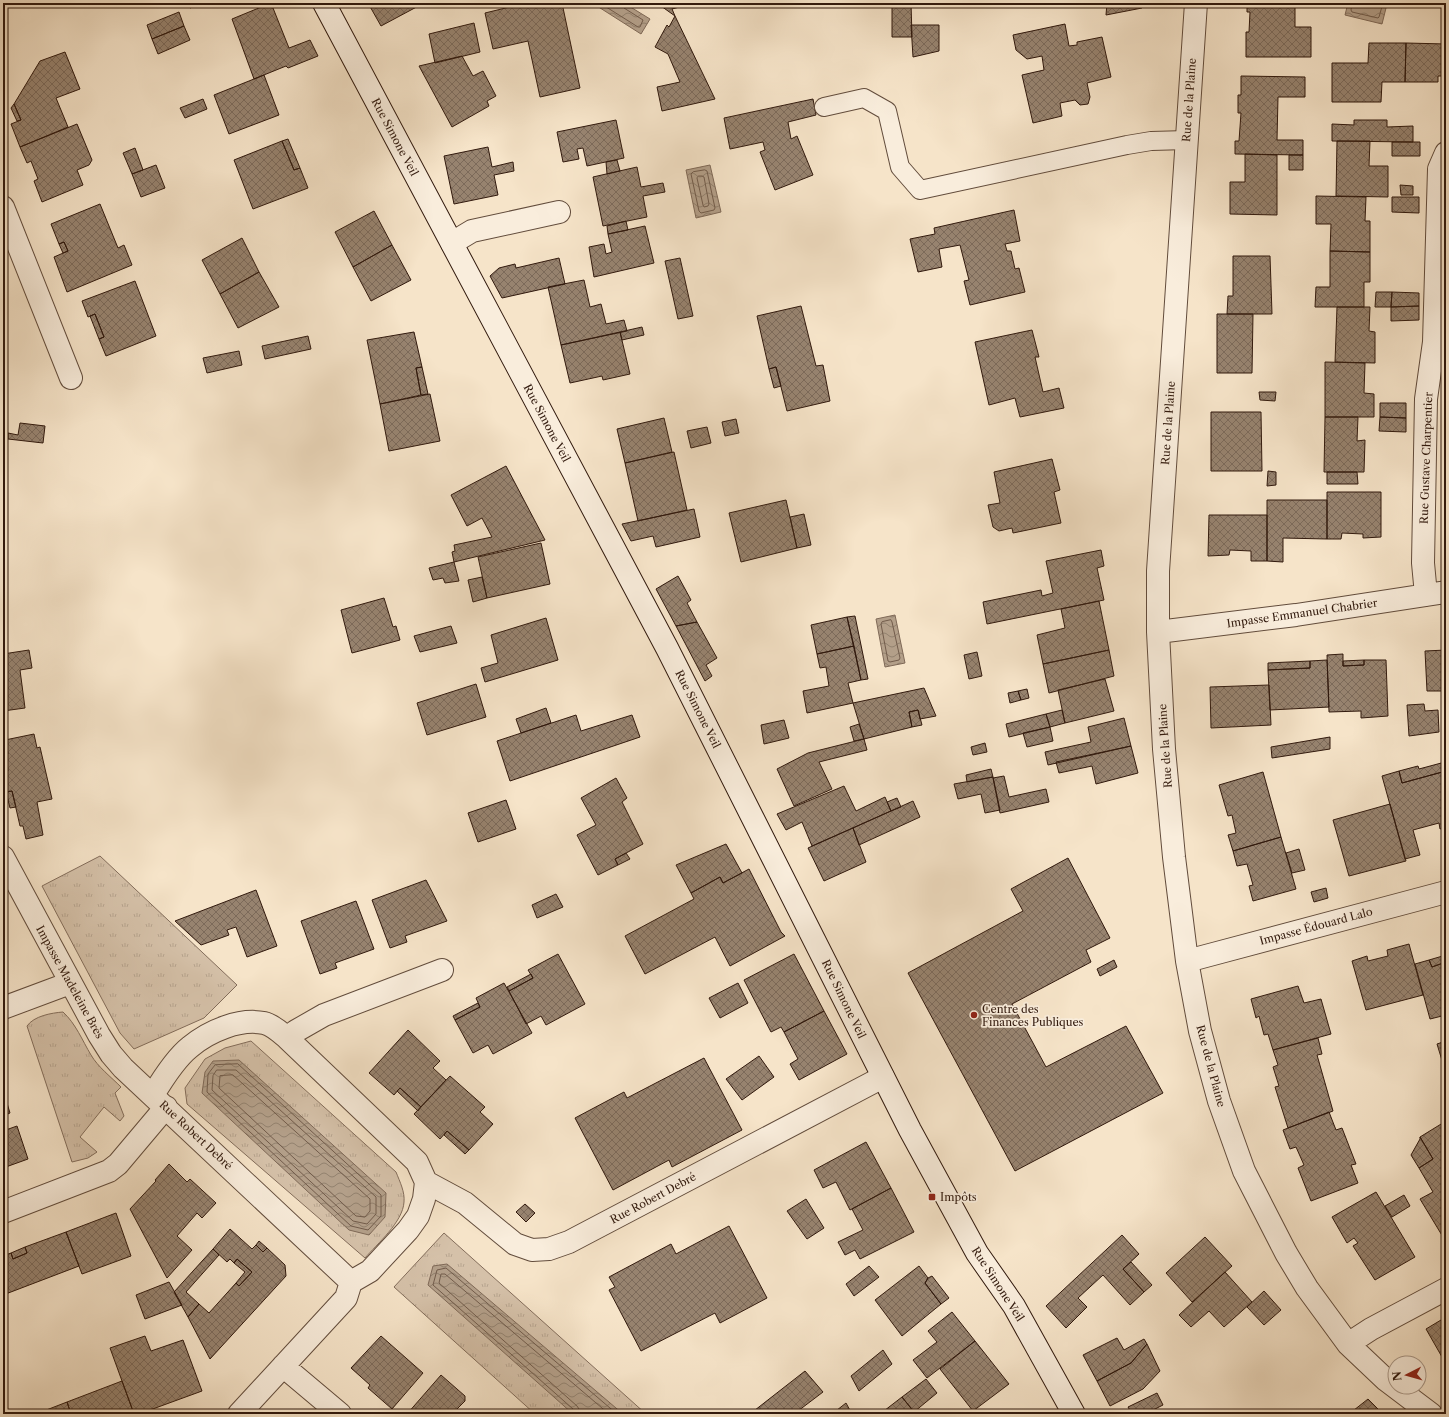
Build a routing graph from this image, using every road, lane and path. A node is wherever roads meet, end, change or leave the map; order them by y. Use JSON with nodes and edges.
{"nodes":[{"id":1,"x":324,"y":3,"type":"edge"},
{"id":2,"x":1196,"y":3,"type":"edge"},
{"id":3,"x":824,"y":107,"type":"dead end"},
{"id":4,"x":1186,"y":140,"type":"junction"},
{"id":5,"x":1446,"y":153,"type":"edge"},
{"id":6,"x":3,"y":208,"type":"edge"},
{"id":7,"x":559,"y":212,"type":"dead end"},
{"id":8,"x":1441,"y":225,"type":"edge"},
{"id":9,"x":452,"y":243,"type":"junction"},
{"id":10,"x":71,"y":378,"type":"dead end"},
{"id":11,"x":1436,"y":594,"type":"edge"},
{"id":12,"x":1158,"y":632,"type":"junction"},
{"id":13,"x":3,"y":857,"type":"edge"},
{"id":14,"x":1446,"y":892,"type":"edge"},
{"id":15,"x":1187,"y":961,"type":"junction"},
{"id":16,"x":442,"y":970,"type":"dead end"},
{"id":17,"x":70,"y":983,"type":"junction"},
{"id":18,"x":3,"y":1008,"type":"edge"},
{"id":19,"x":288,"y":1038,"type":"junction"},
{"id":20,"x":882,"y":1077,"type":"junction"},
{"id":21,"x":159,"y":1101,"type":"junction"},
{"id":22,"x":426,"y":1182,"type":"junction"},
{"id":23,"x":3,"y":1212,"type":"edge"},
{"id":24,"x":351,"y":1282,"type":"junction"},
{"id":25,"x":1446,"y":1289,"type":"edge"},
{"id":26,"x":1348,"y":1344,"type":"junction"},
{"id":27,"x":283,"y":1366,"type":"junction"},
{"id":28,"x":239,"y":1414,"type":"edge"},
{"id":29,"x":340,"y":1414,"type":"edge"},
{"id":30,"x":1074,"y":1414,"type":"edge"},
{"id":31,"x":1431,"y":1414,"type":"edge"}],
"edges":[{"from":1,"to":9,"type":"street","name":"Rue Simone Veil"},
{"from":2,"to":4,"type":"street","name":"Rue de la Plaine"},
{"from":3,"to":4,"type":"lane"},
{"from":4,"to":12,"type":"street","name":"Rue de la Plaine"},
{"from":5,"to":8,"type":"street","name":"Rue Gustave Charpentier"},
{"from":6,"to":10,"type":"street"},
{"from":7,"to":9,"type":"street"},
{"from":8,"to":11,"type":"street","name":"Rue Gustave Charpentier"},
{"from":9,"to":20,"type":"street","name":"Rue Simone Veil"},
{"from":11,"to":12,"type":"street","name":"Impasse Emmanuel Chabrier"},
{"from":12,"to":15,"type":"street","name":"Rue de la Plaine"},
{"from":13,"to":17,"type":"street","name":"Impasse Madeleine Brès"},
{"from":14,"to":15,"type":"street","name":"Impasse Édouard Lalo"},
{"from":15,"to":26,"type":"street","name":"Rue de la Plaine"},
{"from":16,"to":19,"type":"street"},
{"from":17,"to":18,"type":"street"},
{"from":17,"to":21,"type":"street","name":"Impasse Madeleine Brès"},
{"from":19,"to":21,"type":"street","name":"Rue Robert Debré"},
{"from":19,"to":22,"type":"street","name":"Rue Robert Debré"},
{"from":20,"to":22,"type":"street","name":"Rue Robert Debré"},
{"from":20,"to":30,"type":"street","name":"Rue Simone Veil"},
{"from":21,"to":23,"type":"street"},
{"from":21,"to":24,"type":"street","name":"Rue Robert Debré"},
{"from":22,"to":24,"type":"street"},
{"from":24,"to":27,"type":"street"},
{"from":25,"to":26,"type":"street"},
{"from":26,"to":31,"type":"street","name":"Rue de la Plaine"},
{"from":27,"to":28,"type":"street"},
{"from":27,"to":29,"type":"street"}]}
